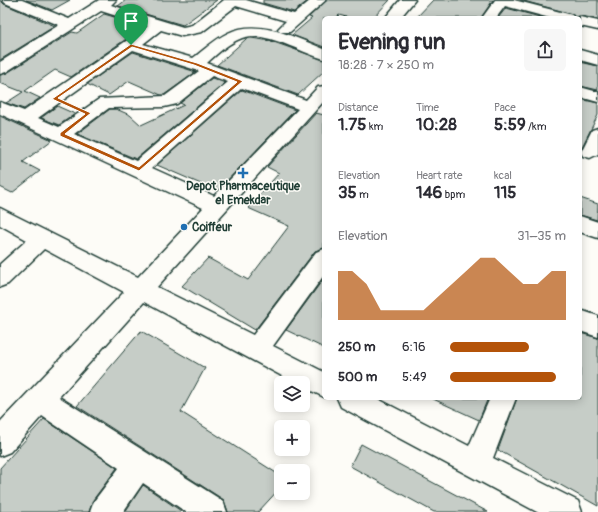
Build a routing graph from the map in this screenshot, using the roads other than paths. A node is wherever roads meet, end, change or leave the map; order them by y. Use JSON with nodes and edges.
{"nodes":[{"id":1,"x":232,"y":0,"type":"edge"},
{"id":2,"x":319,"y":0,"type":"edge"},
{"id":3,"x":408,"y":0,"type":"edge"},
{"id":4,"x":502,"y":1,"type":"edge"},
{"id":5,"x":104,"y":3,"type":"edge"},
{"id":6,"x":12,"y":5,"type":"edge"},
{"id":7,"x":394,"y":16,"type":"edge"},
{"id":8,"x":491,"y":16,"type":"edge"},
{"id":9,"x":560,"y":16,"type":"edge"},
{"id":10,"x":296,"y":19,"type":"junction"},
{"id":11,"x":582,"y":22,"type":"edge"},
{"id":12,"x":70,"y":25,"type":"junction"},
{"id":13,"x":159,"y":25,"type":"junction"},
{"id":14,"x":598,"y":26,"type":"edge"},
{"id":15,"x":275,"y":37,"type":"junction"},
{"id":16,"x":131,"y":45,"type":"junction"},
{"id":17,"x":322,"y":53,"type":"edge"},
{"id":18,"x":582,"y":55,"type":"edge"},
{"id":19,"x":598,"y":60,"type":"edge"},
{"id":20,"x":203,"y":67,"type":"junction"},
{"id":21,"x":0,"y":69,"type":"edge"},
{"id":22,"x":240,"y":81,"type":"junction"},
{"id":23,"x":322,"y":93,"type":"edge"},
{"id":24,"x":582,"y":93,"type":"edge"},
{"id":25,"x":598,"y":97,"type":"edge"},
{"id":26,"x":72,"y":106,"type":"junction"},
{"id":27,"x":0,"y":107,"type":"edge"},
{"id":28,"x":309,"y":107,"type":"junction"},
{"id":29,"x":26,"y":118,"type":"junction"},
{"id":30,"x":61,"y":134,"type":"junction"},
{"id":31,"x":598,"y":134,"type":"edge"},
{"id":32,"x":589,"y":152,"type":"edge"},
{"id":33,"x":139,"y":169,"type":"junction"},
{"id":34,"x":217,"y":206,"type":"junction"},
{"id":35,"x":0,"y":216,"type":"edge"},
{"id":36,"x":582,"y":225,"type":"edge"},
{"id":37,"x":598,"y":230,"type":"edge"},
{"id":38,"x":42,"y":238,"type":"junction"},
{"id":39,"x":322,"y":261,"type":"edge"},
{"id":40,"x":0,"y":278,"type":"edge"},
{"id":41,"x":140,"y":289,"type":"junction"},
{"id":42,"x":582,"y":321,"type":"edge"},
{"id":43,"x":598,"y":327,"type":"edge"},
{"id":44,"x":257,"y":350,"type":"junction"},
{"id":45,"x":322,"y":384,"type":"edge"},
{"id":46,"x":39,"y":399,"type":"junction"},
{"id":47,"x":354,"y":400,"type":"edge"},
{"id":48,"x":502,"y":400,"type":"edge"},
{"id":49,"x":0,"y":442,"type":"edge"},
{"id":50,"x":139,"y":464,"type":"junction"},
{"id":51,"x":476,"y":464,"type":"junction"},
{"id":52,"x":105,"y":512,"type":"edge"},
{"id":53,"x":212,"y":512,"type":"edge"},
{"id":54,"x":567,"y":512,"type":"edge"}],
"edges":[{"from":1,"to":10,"type":"street"},
{"from":1,"to":13,"type":"street"},
{"from":2,"to":10,"type":"street"},
{"from":3,"to":7,"type":"street"},
{"from":4,"to":8,"type":"street"},
{"from":4,"to":9,"type":"street"},
{"from":5,"to":12,"type":"street"},
{"from":5,"to":13,"type":"street"},
{"from":6,"to":12,"type":"street"},
{"from":10,"to":15,"type":"street"},
{"from":11,"to":14,"type":"street"},
{"from":12,"to":21,"type":"street"},
{"from":13,"to":16,"type":"street"},
{"from":15,"to":17,"type":"street"},
{"from":15,"to":20,"type":"street"},
{"from":16,"to":20,"type":"street"},
{"from":16,"to":26,"type":"street"},
{"from":18,"to":19,"type":"street"},
{"from":20,"to":22,"type":"street"},
{"from":20,"to":26,"type":"street"},
{"from":22,"to":28,"type":"street"},
{"from":22,"to":33,"type":"street"},
{"from":23,"to":28,"type":"street"},
{"from":24,"to":25,"type":"street"},
{"from":26,"to":29,"type":"street"},
{"from":26,"to":30,"type":"street"},
{"from":27,"to":29,"type":"street"},
{"from":28,"to":34,"type":"street"},
{"from":29,"to":30,"type":"street"},
{"from":30,"to":33,"type":"street"},
{"from":31,"to":32,"type":"street"},
{"from":33,"to":34,"type":"street"},
{"from":34,"to":41,"type":"street"},
{"from":35,"to":38,"type":"street"},
{"from":36,"to":37,"type":"street"},
{"from":38,"to":40,"type":"street"},
{"from":38,"to":41,"type":"street"},
{"from":39,"to":44,"type":"street"},
{"from":41,"to":44,"type":"street"},
{"from":41,"to":46,"type":"street"},
{"from":42,"to":43,"type":"street"},
{"from":44,"to":45,"type":"street"},
{"from":46,"to":49,"type":"street"},
{"from":46,"to":50,"type":"street"},
{"from":47,"to":51,"type":"street"},
{"from":48,"to":51,"type":"street"},
{"from":50,"to":52,"type":"street"},
{"from":50,"to":53,"type":"street"},
{"from":51,"to":54,"type":"street"}]}
